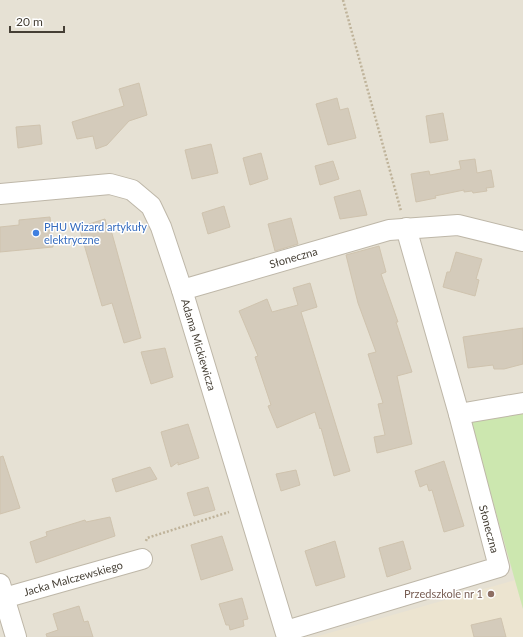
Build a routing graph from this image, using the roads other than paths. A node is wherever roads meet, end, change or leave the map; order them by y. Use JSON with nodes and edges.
{"nodes":[{"id":1,"x":0,"y":194,"type":"edge"},
{"id":2,"x":406,"y":228,"type":"junction"},
{"id":3,"x":523,"y":241,"type":"edge"},
{"id":4,"x":182,"y":290,"type":"junction"},
{"id":5,"x":523,"y":403,"type":"edge"},
{"id":6,"x":459,"y":414,"type":"junction"},
{"id":7,"x":142,"y":560,"type":"road end"},
{"id":8,"x":2,"y":591,"type":"edge"},
{"id":9,"x":287,"y":634,"type":"edge"},
{"id":10,"x":16,"y":637,"type":"edge"}],
"edges":[{"from":1,"to":4,"type":"street","name":"Adama Mickiewicza"},
{"from":2,"to":3,"type":"street","name":"Słoneczna"},
{"from":2,"to":4,"type":"street","name":"Słoneczna"},
{"from":2,"to":6,"type":"street","name":"Słoneczna"},
{"from":4,"to":9,"type":"street","name":"Adama Mickiewicza"},
{"from":5,"to":6,"type":"street"},
{"from":6,"to":9,"type":"street","name":"Słoneczna"},
{"from":7,"to":8,"type":"street","name":"Jacka Malczewskiego"},
{"from":8,"to":10,"type":"street","name":"Jacka Malczewskiego"}]}
